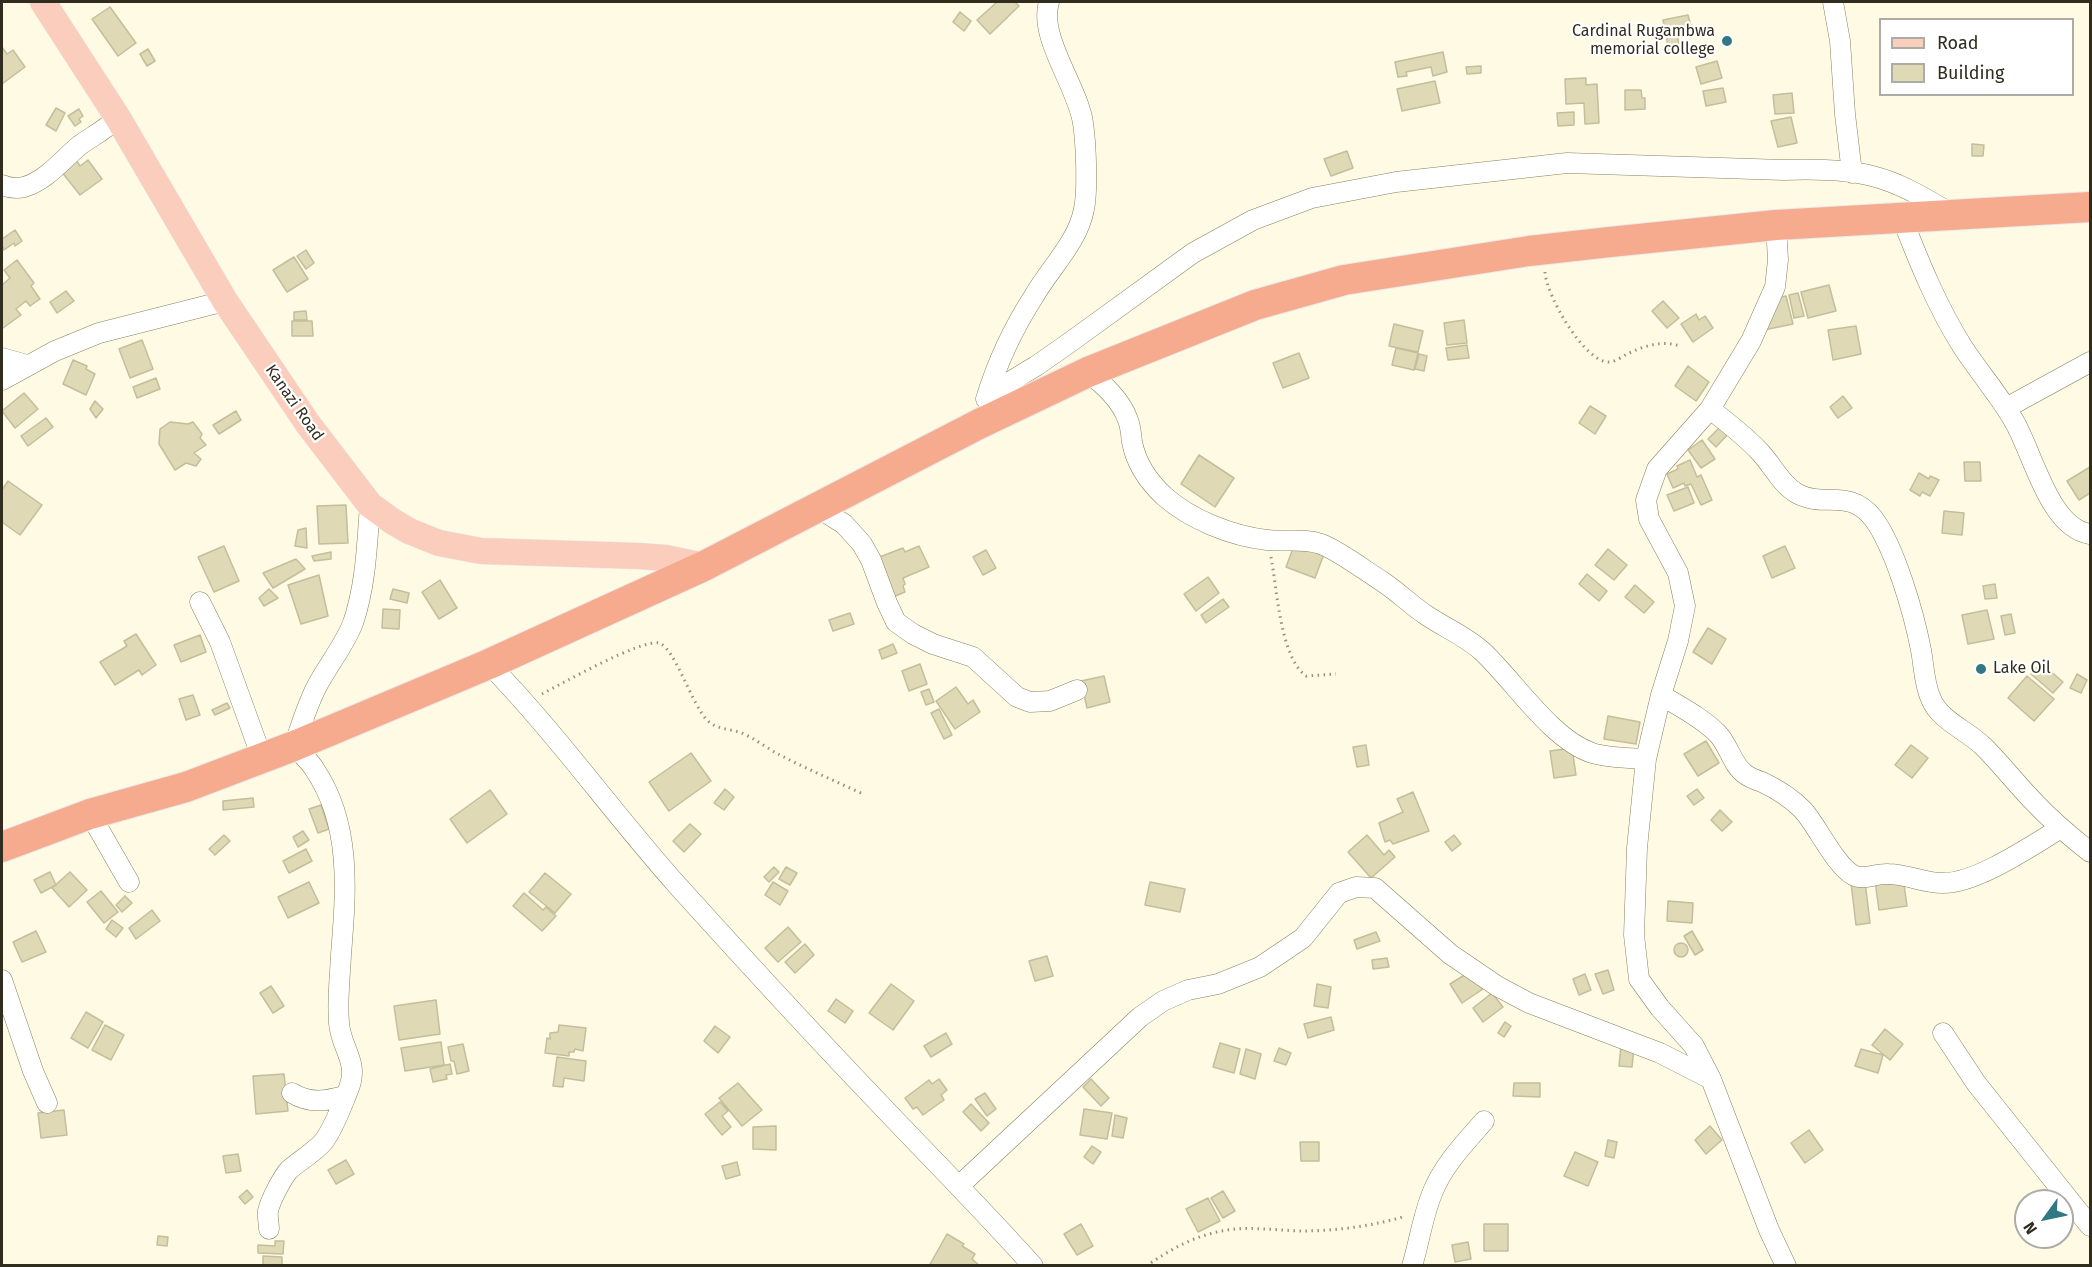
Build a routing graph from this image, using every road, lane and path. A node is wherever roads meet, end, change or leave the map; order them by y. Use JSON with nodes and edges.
{"nodes":[{"id":1,"x":43,"y":2,"type":"edge"},
{"id":2,"x":1049,"y":2,"type":"edge"},
{"id":3,"x":1833,"y":2,"type":"edge"},
{"id":4,"x":118,"y":118,"type":"junction"},
{"id":5,"x":1852,"y":173,"type":"junction"},
{"id":6,"x":2,"y":186,"type":"edge"},
{"id":7,"x":2091,"y":207,"type":"edge"},
{"id":8,"x":1954,"y":215,"type":"junction"},
{"id":9,"x":1902,"y":218,"type":"junction"},
{"id":10,"x":1776,"y":225,"type":"junction"},
{"id":11,"x":1544,"y":250,"type":"junction"},
{"id":12,"x":225,"y":302,"type":"junction"},
{"id":13,"x":1680,"y":346,"type":"dead end"},
{"id":14,"x":2,"y":358,"type":"edge"},
{"id":15,"x":2091,"y":362,"type":"edge"},
{"id":16,"x":27,"y":365,"type":"junction"},
{"id":17,"x":1088,"y":372,"type":"junction"},
{"id":18,"x":2,"y":380,"type":"edge"},
{"id":19,"x":987,"y":395,"type":"junction"},
{"id":20,"x":2006,"y":408,"type":"junction"},
{"id":21,"x":1710,"y":409,"type":"junction"},
{"id":22,"x":979,"y":424,"type":"junction"},
{"id":23,"x":370,"y":505,"type":"junction"},
{"id":24,"x":817,"y":507,"type":"junction"},
{"id":25,"x":2091,"y":534,"type":"edge"},
{"id":26,"x":1269,"y":540,"type":"junction"},
{"id":27,"x":704,"y":566,"type":"junction"},
{"id":28,"x":200,"y":602,"type":"dead end"},
{"id":29,"x":489,"y":664,"type":"junction"},
{"id":30,"x":1336,"y":674,"type":"dead end"},
{"id":31,"x":1077,"y":690,"type":"dead end"},
{"id":32,"x":1661,"y":695,"type":"junction"},
{"id":33,"x":525,"y":702,"type":"junction"},
{"id":34,"x":294,"y":746,"type":"junction"},
{"id":35,"x":262,"y":758,"type":"junction"},
{"id":36,"x":1646,"y":759,"type":"junction"},
{"id":37,"x":863,"y":794,"type":"dead end"},
{"id":38,"x":90,"y":814,"type":"junction"},
{"id":39,"x":2061,"y":828,"type":"junction"},
{"id":40,"x":2,"y":847,"type":"edge"},
{"id":41,"x":2091,"y":852,"type":"edge"},
{"id":42,"x":129,"y":882,"type":"dead end"},
{"id":43,"x":2,"y":980,"type":"edge"},
{"id":44,"x":1943,"y":1033,"type":"dead end"},
{"id":45,"x":1711,"y":1079,"type":"junction"},
{"id":46,"x":292,"y":1093,"type":"dead end"},
{"id":47,"x":345,"y":1096,"type":"junction"},
{"id":48,"x":46,"y":1103,"type":"dead end"},
{"id":49,"x":1484,"y":1121,"type":"dead end"},
{"id":50,"x":960,"y":1185,"type":"junction"},
{"id":51,"x":1425,"y":1210,"type":"junction"},
{"id":52,"x":2091,"y":1226,"type":"edge"},
{"id":53,"x":269,"y":1229,"type":"dead end"},
{"id":54,"x":1024,"y":1261,"type":"edge"},
{"id":55,"x":1146,"y":1266,"type":"edge"},
{"id":56,"x":1412,"y":1266,"type":"edge"},
{"id":57,"x":1785,"y":1266,"type":"edge"}],
"edges":[{"from":1,"to":4,"type":"main road","name":"Kanazi Road"},
{"from":2,"to":19,"type":"street"},
{"from":3,"to":5,"type":"street"},
{"from":4,"to":6,"type":"street"},
{"from":4,"to":12,"type":"main road","name":"Kanazi Road"},
{"from":5,"to":8,"type":"street"},
{"from":5,"to":19,"type":"street"},
{"from":7,"to":8,"type":"highway"},
{"from":8,"to":9,"type":"highway"},
{"from":9,"to":10,"type":"highway"},
{"from":9,"to":20,"type":"street"},
{"from":10,"to":11,"type":"highway"},
{"from":10,"to":21,"type":"street"},
{"from":11,"to":13,"type":"path"},
{"from":11,"to":17,"type":"highway"},
{"from":12,"to":16,"type":"street"},
{"from":12,"to":23,"type":"main road","name":"Kanazi Road"},
{"from":14,"to":16,"type":"street"},
{"from":15,"to":20,"type":"street"},
{"from":16,"to":18,"type":"street"},
{"from":17,"to":22,"type":"highway"},
{"from":17,"to":26,"type":"street"},
{"from":19,"to":22,"type":"street"},
{"from":20,"to":25,"type":"street"},
{"from":21,"to":32,"type":"street"},
{"from":21,"to":39,"type":"street"},
{"from":22,"to":24,"type":"highway"},
{"from":23,"to":27,"type":"main road","name":"Kanazi Road"},
{"from":23,"to":34,"type":"street"},
{"from":24,"to":27,"type":"highway"},
{"from":24,"to":31,"type":"street"},
{"from":26,"to":30,"type":"path"},
{"from":26,"to":36,"type":"street"},
{"from":27,"to":29,"type":"highway"},
{"from":28,"to":35,"type":"street"},
{"from":29,"to":33,"type":"street"},
{"from":29,"to":34,"type":"highway"},
{"from":32,"to":36,"type":"street"},
{"from":32,"to":39,"type":"street"},
{"from":33,"to":37,"type":"path"},
{"from":33,"to":50,"type":"street"},
{"from":34,"to":35,"type":"highway"},
{"from":34,"to":47,"type":"street"},
{"from":35,"to":38,"type":"highway"},
{"from":36,"to":45,"type":"street"},
{"from":38,"to":40,"type":"highway"},
{"from":38,"to":42,"type":"street"},
{"from":39,"to":41,"type":"street"},
{"from":43,"to":48,"type":"street"},
{"from":44,"to":52,"type":"street"},
{"from":45,"to":50,"type":"street"},
{"from":45,"to":57,"type":"street"},
{"from":46,"to":47,"type":"street"},
{"from":47,"to":53,"type":"street"},
{"from":49,"to":51,"type":"street"},
{"from":50,"to":54,"type":"street"},
{"from":51,"to":55,"type":"path"},
{"from":51,"to":56,"type":"street"}]}
